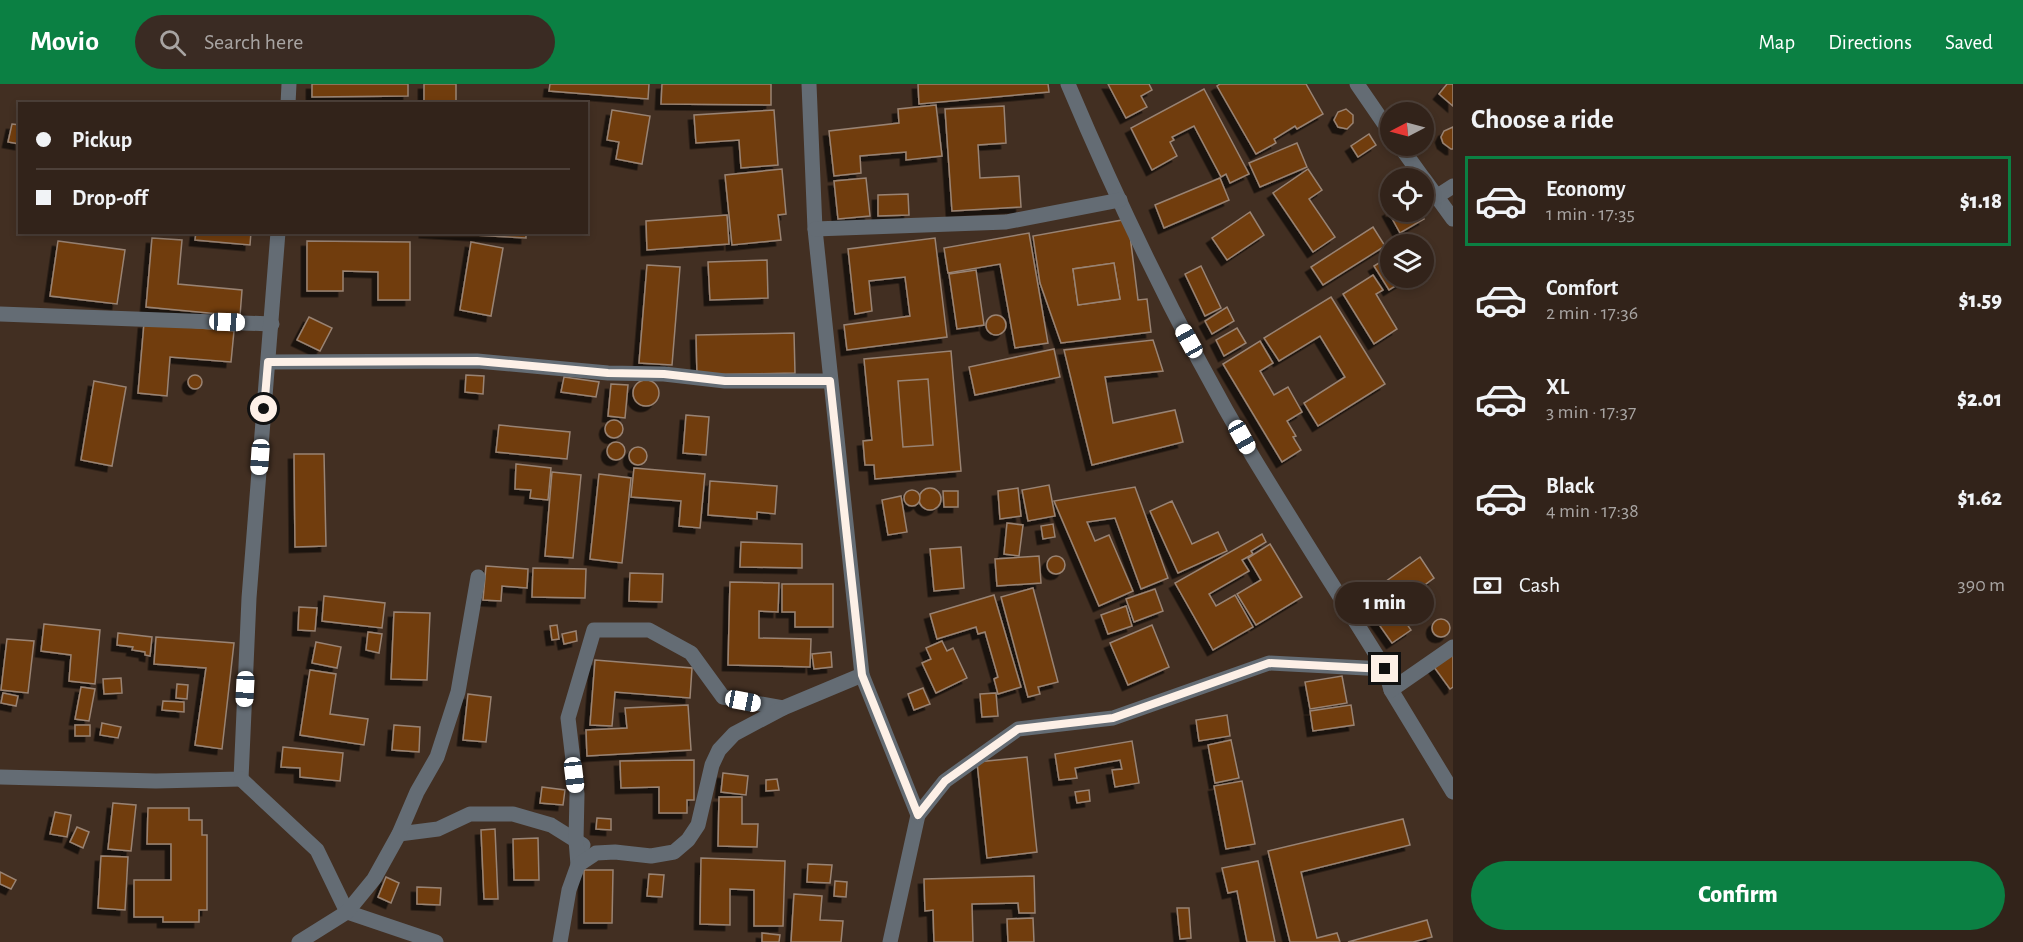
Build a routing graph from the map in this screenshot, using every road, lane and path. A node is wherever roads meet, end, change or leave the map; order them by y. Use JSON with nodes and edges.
{"nodes":[{"id":1,"x":289,"y":84,"type":"edge"},
{"id":2,"x":809,"y":84,"type":"edge"},
{"id":3,"x":1068,"y":84,"type":"edge"},
{"id":4,"x":1357,"y":84,"type":"edge"},
{"id":5,"x":288,"y":102,"type":"edge"},
{"id":6,"x":1380,"y":117,"type":"edge"},
{"id":7,"x":1453,"y":186,"type":"edge"},
{"id":8,"x":1434,"y":194,"type":"edge"},
{"id":9,"x":1436,"y":197,"type":"junction"},
{"id":10,"x":1120,"y":200,"type":"junction"},
{"id":11,"x":1453,"y":219,"type":"edge"},
{"id":12,"x":815,"y":229,"type":"junction"},
{"id":13,"x":278,"y":234,"type":"edge"},
{"id":14,"x":0,"y":314,"type":"edge"},
{"id":15,"x":272,"y":324,"type":"junction"},
{"id":16,"x":268,"y":362,"type":"junction"},
{"id":17,"x":830,"y":381,"type":"junction"},
{"id":18,"x":478,"y":577,"type":"dead end"},
{"id":19,"x":1453,"y":647,"type":"edge"},
{"id":20,"x":1385,"y":669,"type":"junction"},
{"id":21,"x":862,"y":675,"type":"junction"},
{"id":22,"x":1391,"y":690,"type":"junction"},
{"id":23,"x":783,"y":708,"type":"junction"},
{"id":24,"x":0,"y":777,"type":"edge"},
{"id":25,"x":241,"y":779,"type":"junction"},
{"id":26,"x":1453,"y":792,"type":"edge"},
{"id":27,"x":918,"y":815,"type":"junction"},
{"id":28,"x":399,"y":834,"type":"junction"},
{"id":29,"x":576,"y":840,"type":"junction"},
{"id":30,"x":596,"y":854,"type":"junction"},
{"id":31,"x":578,"y":865,"type":"junction"},
{"id":32,"x":347,"y":912,"type":"junction"},
{"id":33,"x":299,"y":942,"type":"edge"},
{"id":34,"x":436,"y":942,"type":"edge"},
{"id":35,"x":560,"y":942,"type":"edge"},
{"id":36,"x":890,"y":942,"type":"edge"}],
"edges":[{"from":1,"to":5,"type":"street"},
{"from":2,"to":12,"type":"street"},
{"from":3,"to":10,"type":"street"},
{"from":4,"to":6,"type":"street"},
{"from":7,"to":9,"type":"street"},
{"from":8,"to":9,"type":"street"},
{"from":9,"to":11,"type":"street"},
{"from":10,"to":12,"type":"street"},
{"from":10,"to":20,"type":"street"},
{"from":12,"to":17,"type":"street"},
{"from":13,"to":15,"type":"street"},
{"from":14,"to":15,"type":"street"},
{"from":15,"to":16,"type":"street"},
{"from":16,"to":17,"type":"street"},
{"from":16,"to":25,"type":"street"},
{"from":17,"to":21,"type":"street"},
{"from":18,"to":28,"type":"street"},
{"from":19,"to":22,"type":"street"},
{"from":20,"to":22,"type":"street"},
{"from":20,"to":27,"type":"street"},
{"from":21,"to":23,"type":"street"},
{"from":21,"to":27,"type":"street"},
{"from":22,"to":26,"type":"street"},
{"from":23,"to":29,"type":"street"},
{"from":23,"to":30,"type":"street"},
{"from":24,"to":25,"type":"street"},
{"from":25,"to":32,"type":"street"},
{"from":27,"to":36,"type":"street"},
{"from":28,"to":29,"type":"street"},
{"from":28,"to":32,"type":"street"},
{"from":29,"to":30,"type":"street"},
{"from":29,"to":31,"type":"street"},
{"from":30,"to":31,"type":"street"},
{"from":31,"to":35,"type":"street"},
{"from":32,"to":33,"type":"street"},
{"from":32,"to":34,"type":"street"}]}
